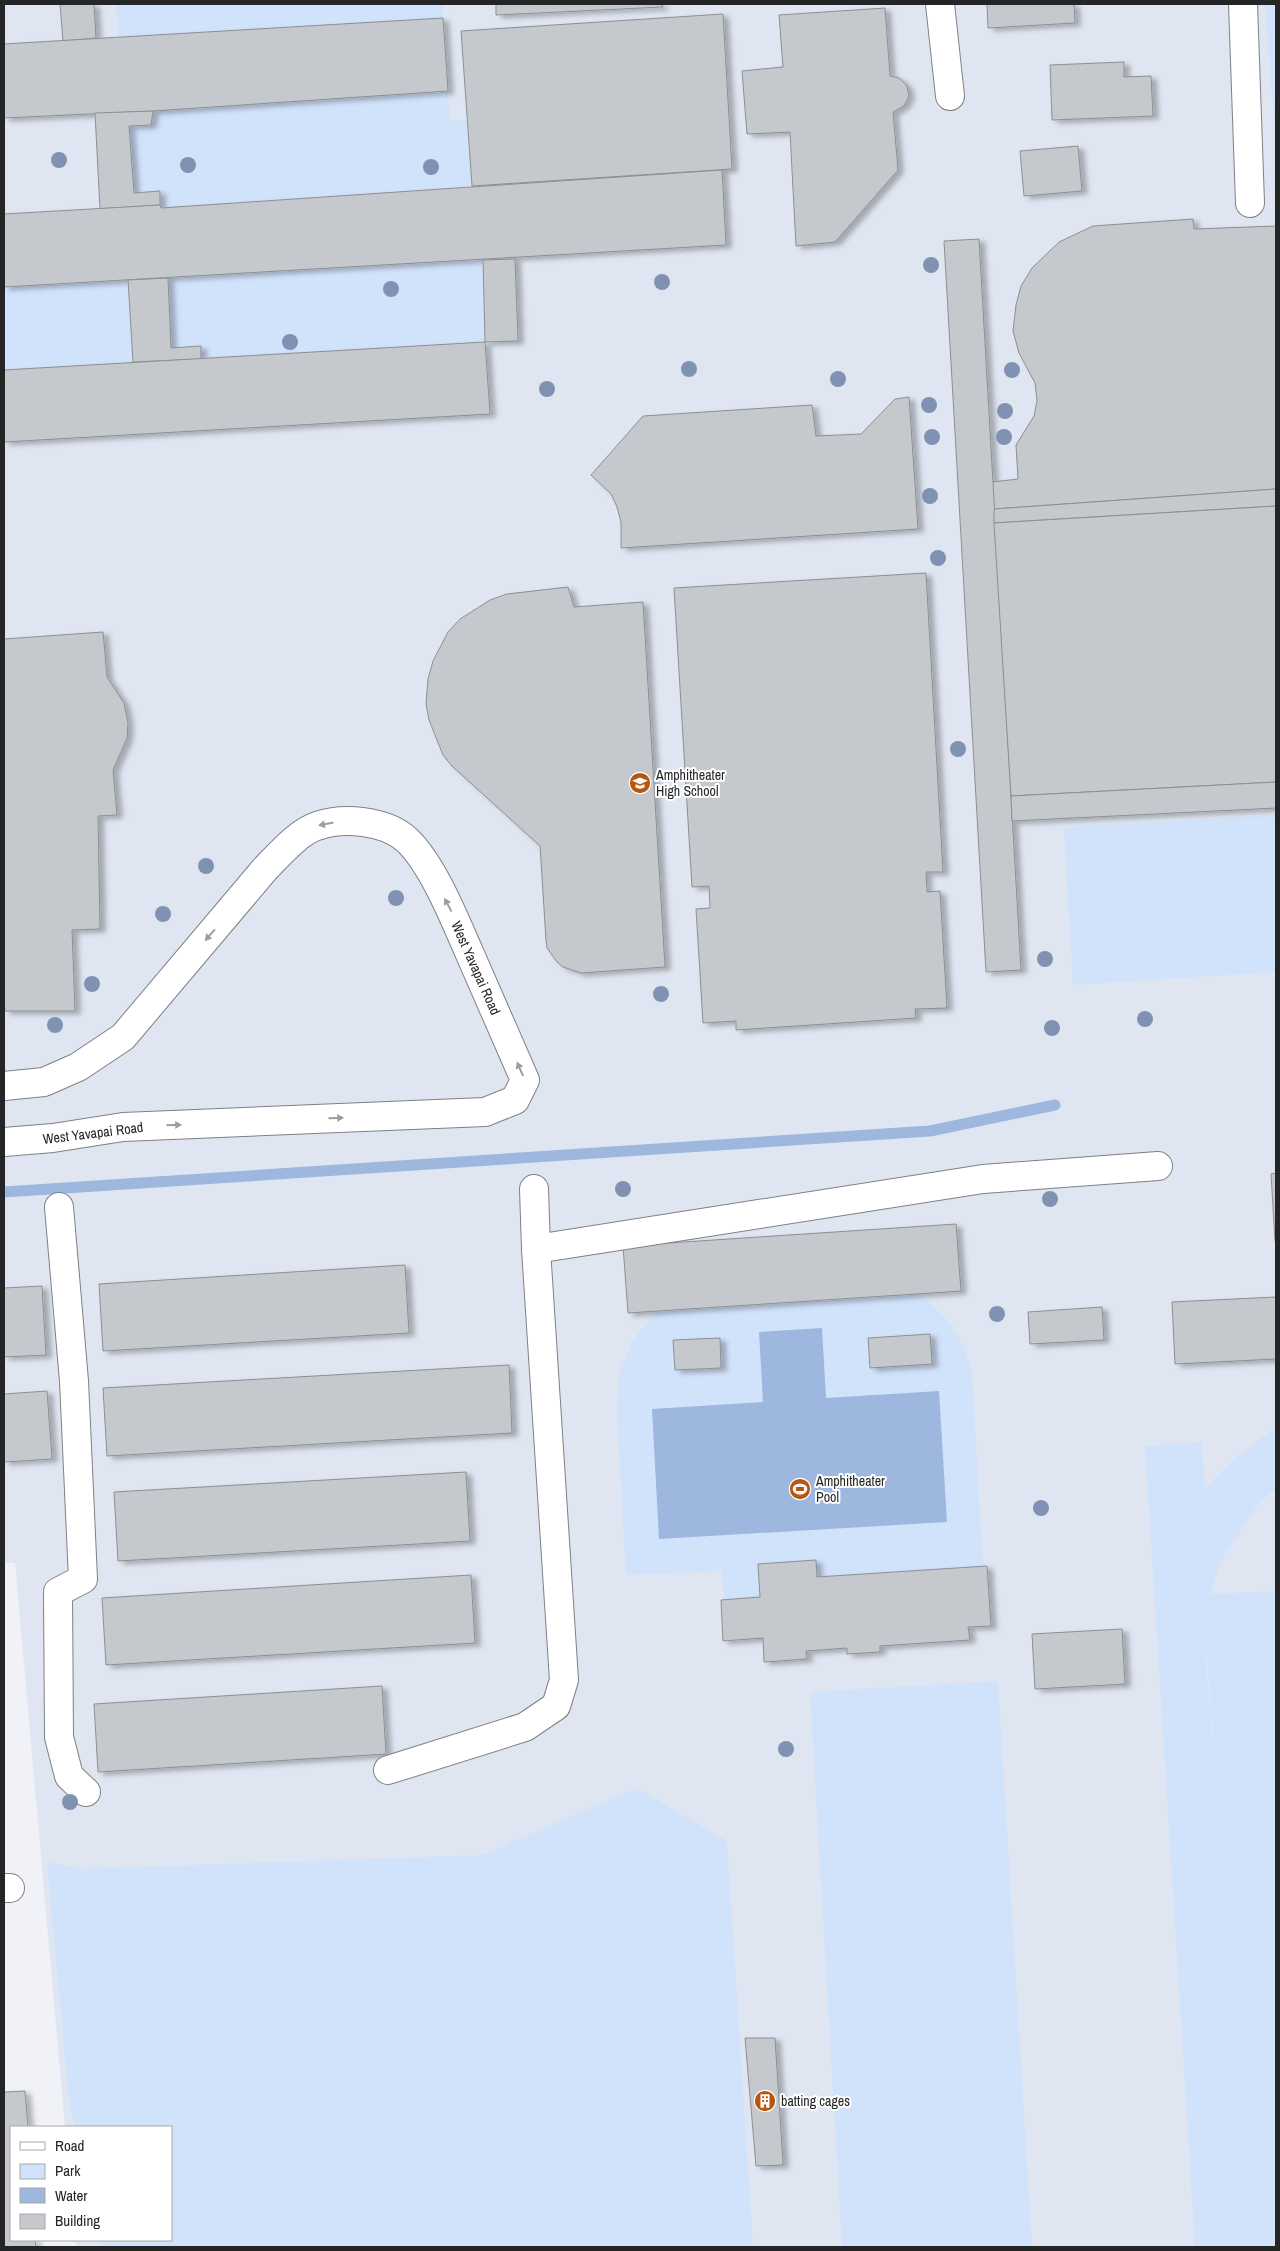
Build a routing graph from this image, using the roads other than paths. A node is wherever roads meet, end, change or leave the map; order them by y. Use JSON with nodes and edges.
{"nodes":[{"id":1,"x":940,"y":4,"type":"edge"},
{"id":2,"x":1243,"y":4,"type":"edge"},
{"id":3,"x":950,"y":96,"type":"dead end"},
{"id":4,"x":1250,"y":204,"type":"dead end"},
{"id":5,"x":4,"y":1086,"type":"edge"},
{"id":6,"x":4,"y":1142,"type":"edge"},
{"id":7,"x":1158,"y":1166,"type":"dead end"},
{"id":8,"x":534,"y":1189,"type":"dead end"},
{"id":9,"x":59,"y":1207,"type":"dead end"},
{"id":10,"x":536,"y":1248,"type":"junction"},
{"id":11,"x":388,"y":1770,"type":"dead end"},
{"id":12,"x":86,"y":1792,"type":"dead end"}],
"edges":[{"from":1,"to":3,"type":"street"},
{"from":2,"to":4,"type":"street"},
{"from":6,"to":5,"type":"street","name":"West Yavapai Road","one_way":true},
{"from":7,"to":10,"type":"street"},
{"from":8,"to":10,"type":"street"},
{"from":9,"to":12,"type":"street"},
{"from":10,"to":11,"type":"street"}]}
